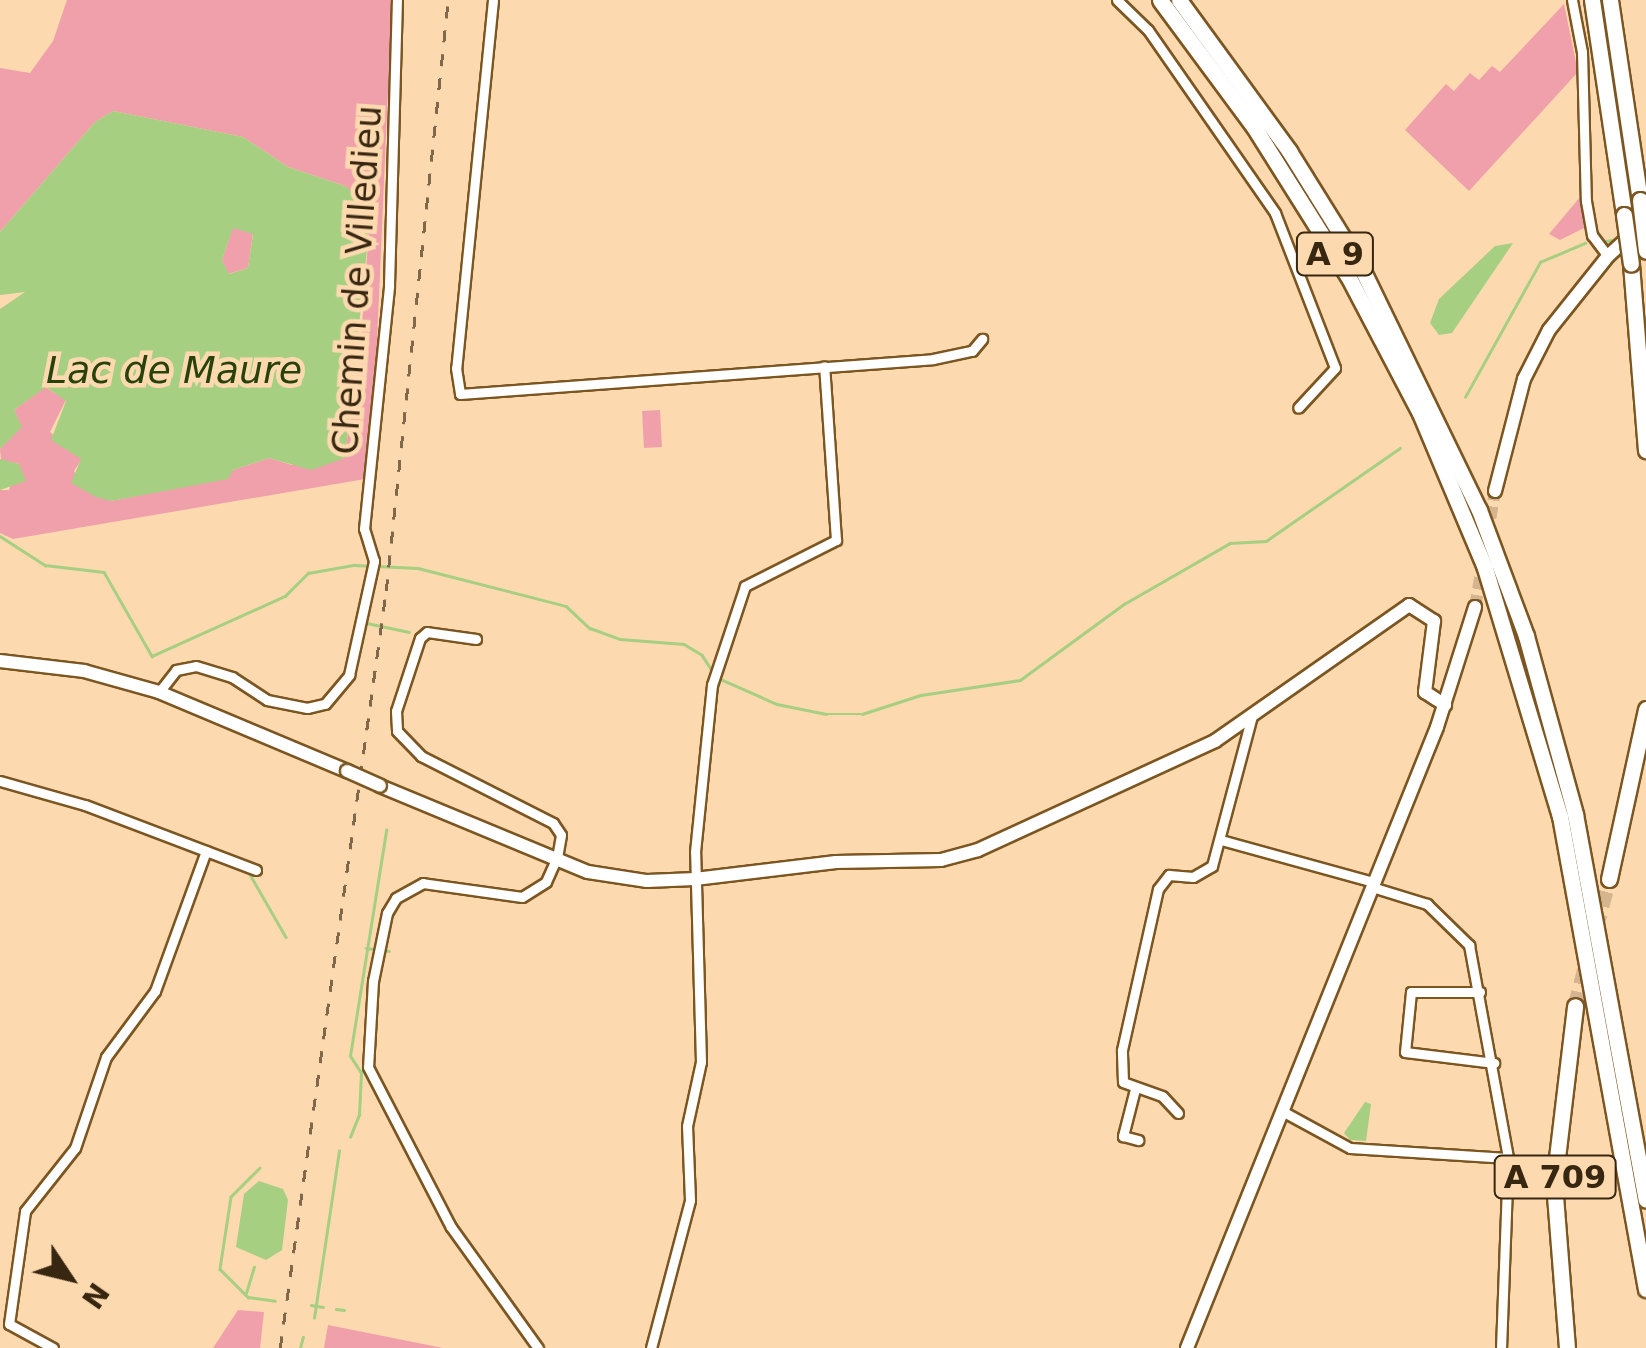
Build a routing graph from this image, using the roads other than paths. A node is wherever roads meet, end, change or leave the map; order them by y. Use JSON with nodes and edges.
{"nodes":[{"id":1,"x":396,"y":0,"type":"edge"},
{"id":2,"x":493,"y":0,"type":"edge"},
{"id":3,"x":1117,"y":0,"type":"edge"},
{"id":4,"x":1160,"y":0,"type":"edge"},
{"id":5,"x":1179,"y":0,"type":"edge"},
{"id":6,"x":1572,"y":0,"type":"edge"},
{"id":7,"x":1592,"y":0,"type":"edge"},
{"id":8,"x":1610,"y":0,"type":"edge"},
{"id":9,"x":1646,"y":221,"type":"edge"},
{"id":10,"x":1612,"y":252,"type":"junction"},
{"id":11,"x":1646,"y":253,"type":"edge"},
{"id":12,"x":982,"y":339,"type":"dead end"},
{"id":13,"x":824,"y":366,"type":"junction"},
{"id":14,"x":1298,"y":408,"type":"dead end"},
{"id":15,"x":1646,"y":450,"type":"edge"},
{"id":16,"x":1495,"y":491,"type":"tunnel mouth"},
{"id":17,"x":1475,"y":608,"type":"tunnel mouth"},
{"id":18,"x":476,"y":639,"type":"dead end"},
{"id":19,"x":0,"y":660,"type":"edge"},
{"id":20,"x":159,"y":692,"type":"junction"},
{"id":21,"x":1444,"y":706,"type":"junction"},
{"id":22,"x":1646,"y":709,"type":"edge"},
{"id":23,"x":1250,"y":719,"type":"junction"},
{"id":24,"x":0,"y":781,"type":"edge"},
{"id":25,"x":1221,"y":840,"type":"junction"},
{"id":26,"x":206,"y":852,"type":"junction"},
{"id":27,"x":556,"y":860,"type":"junction"},
{"id":28,"x":256,"y":870,"type":"dead end"},
{"id":29,"x":1609,"y":878,"type":"tunnel mouth"},
{"id":30,"x":695,"y":879,"type":"junction"},
{"id":31,"x":1373,"y":884,"type":"junction"},
{"id":32,"x":1480,"y":992,"type":"junction"},
{"id":33,"x":1575,"y":1006,"type":"tunnel mouth"},
{"id":34,"x":1494,"y":1063,"type":"junction"},
{"id":35,"x":1136,"y":1088,"type":"junction"},
{"id":36,"x":1282,"y":1111,"type":"junction"},
{"id":37,"x":1178,"y":1113,"type":"dead end"},
{"id":38,"x":1138,"y":1140,"type":"dead end"},
{"id":39,"x":1508,"y":1158,"type":"junction"},
{"id":40,"x":1646,"y":1200,"type":"edge"},
{"id":41,"x":1646,"y":1288,"type":"edge"},
{"id":42,"x":52,"y":1348,"type":"edge"},
{"id":43,"x":538,"y":1348,"type":"edge"},
{"id":44,"x":650,"y":1348,"type":"edge"},
{"id":45,"x":1187,"y":1348,"type":"edge"},
{"id":46,"x":1501,"y":1348,"type":"edge"},
{"id":47,"x":1567,"y":1348,"type":"edge"}],
"edges":[{"from":1,"to":20,"type":"street","name":"Chemin de Villedieu"},
{"from":2,"to":13,"type":"street"},
{"from":3,"to":14,"type":"street"},
{"from":4,"to":41,"type":"highway","number":"A 9"},
{"from":5,"to":40,"type":"highway","number":"A 9"},
{"from":6,"to":10,"type":"street"},
{"from":7,"to":15,"type":"highway","bridge":true},
{"from":8,"to":11,"type":"highway","bridge":true},
{"from":9,"to":10,"type":"street"},
{"from":10,"to":16,"type":"street"},
{"from":12,"to":13,"type":"street"},
{"from":13,"to":30,"type":"street"},
{"from":17,"to":21,"type":"street"},
{"from":18,"to":27,"type":"street"},
{"from":19,"to":20,"type":"street"},
{"from":20,"to":27,"type":"street","bridge":true},
{"from":21,"to":23,"type":"street"},
{"from":21,"to":31,"type":"street"},
{"from":22,"to":29,"type":"highway"},
{"from":23,"to":25,"type":"street"},
{"from":23,"to":30,"type":"street"},
{"from":24,"to":26,"type":"street"},
{"from":25,"to":31,"type":"street"},
{"from":25,"to":35,"type":"street"},
{"from":26,"to":28,"type":"street"},
{"from":26,"to":42,"type":"street"},
{"from":27,"to":30,"type":"street"},
{"from":27,"to":43,"type":"street"},
{"from":30,"to":44,"type":"street"},
{"from":31,"to":32,"type":"street"},
{"from":31,"to":36,"type":"street"},
{"from":32,"to":34,"type":"street"},
{"from":32,"to":34,"type":"street"},
{"from":33,"to":47,"type":"highway","number":"A 709"},
{"from":34,"to":39,"type":"street"},
{"from":35,"to":37,"type":"street"},
{"from":35,"to":38,"type":"street"},
{"from":36,"to":39,"type":"street"},
{"from":36,"to":45,"type":"street"},
{"from":39,"to":46,"type":"street"}]}
